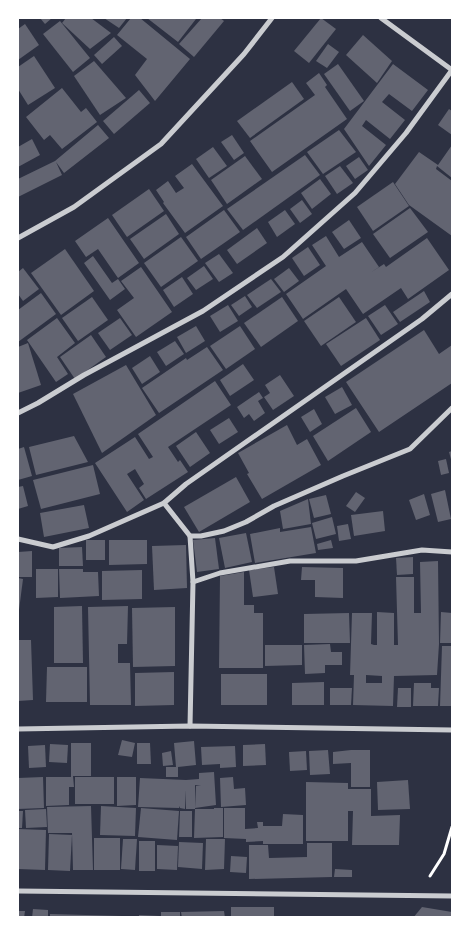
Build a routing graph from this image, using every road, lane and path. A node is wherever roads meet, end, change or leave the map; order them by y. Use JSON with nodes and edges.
{"nodes":[{"id":1,"x":272,"y":18,"type":"edge"},
{"id":2,"x":381,"y":18,"type":"edge"},
{"id":3,"x":452,"y":70,"type":"edge"},
{"id":4,"x":18,"y":238,"type":"edge"},
{"id":5,"x":452,"y":294,"type":"edge"},
{"id":6,"x":452,"y":408,"type":"edge"},
{"id":7,"x":18,"y":412,"type":"edge"},
{"id":8,"x":164,"y":503,"type":"junction"},
{"id":9,"x":190,"y":536,"type":"junction"},
{"id":10,"x":18,"y":539,"type":"edge"},
{"id":11,"x":452,"y":552,"type":"edge"},
{"id":12,"x":193,"y":582,"type":"junction"},
{"id":13,"x":190,"y":726,"type":"junction"},
{"id":14,"x":18,"y":729,"type":"edge"},
{"id":15,"x":452,"y":730,"type":"edge"},
{"id":16,"x":452,"y":827,"type":"edge"},
{"id":17,"x":18,"y":891,"type":"edge"},
{"id":18,"x":415,"y":896,"type":"junction"},
{"id":19,"x":452,"y":896,"type":"edge"}],
"edges":[{"from":1,"to":4,"type":"street"},
{"from":2,"to":3,"type":"street"},
{"from":3,"to":7,"type":"street"},
{"from":5,"to":8,"type":"street"},
{"from":6,"to":9,"type":"street"},
{"from":8,"to":9,"type":"street"},
{"from":8,"to":10,"type":"street"},
{"from":9,"to":12,"type":"street"},
{"from":11,"to":12,"type":"street"},
{"from":12,"to":13,"type":"street"},
{"from":13,"to":14,"type":"street"},
{"from":13,"to":15,"type":"street"},
{"from":16,"to":18,"type":"path"},
{"from":17,"to":18,"type":"street"},
{"from":18,"to":19,"type":"street"}]}
